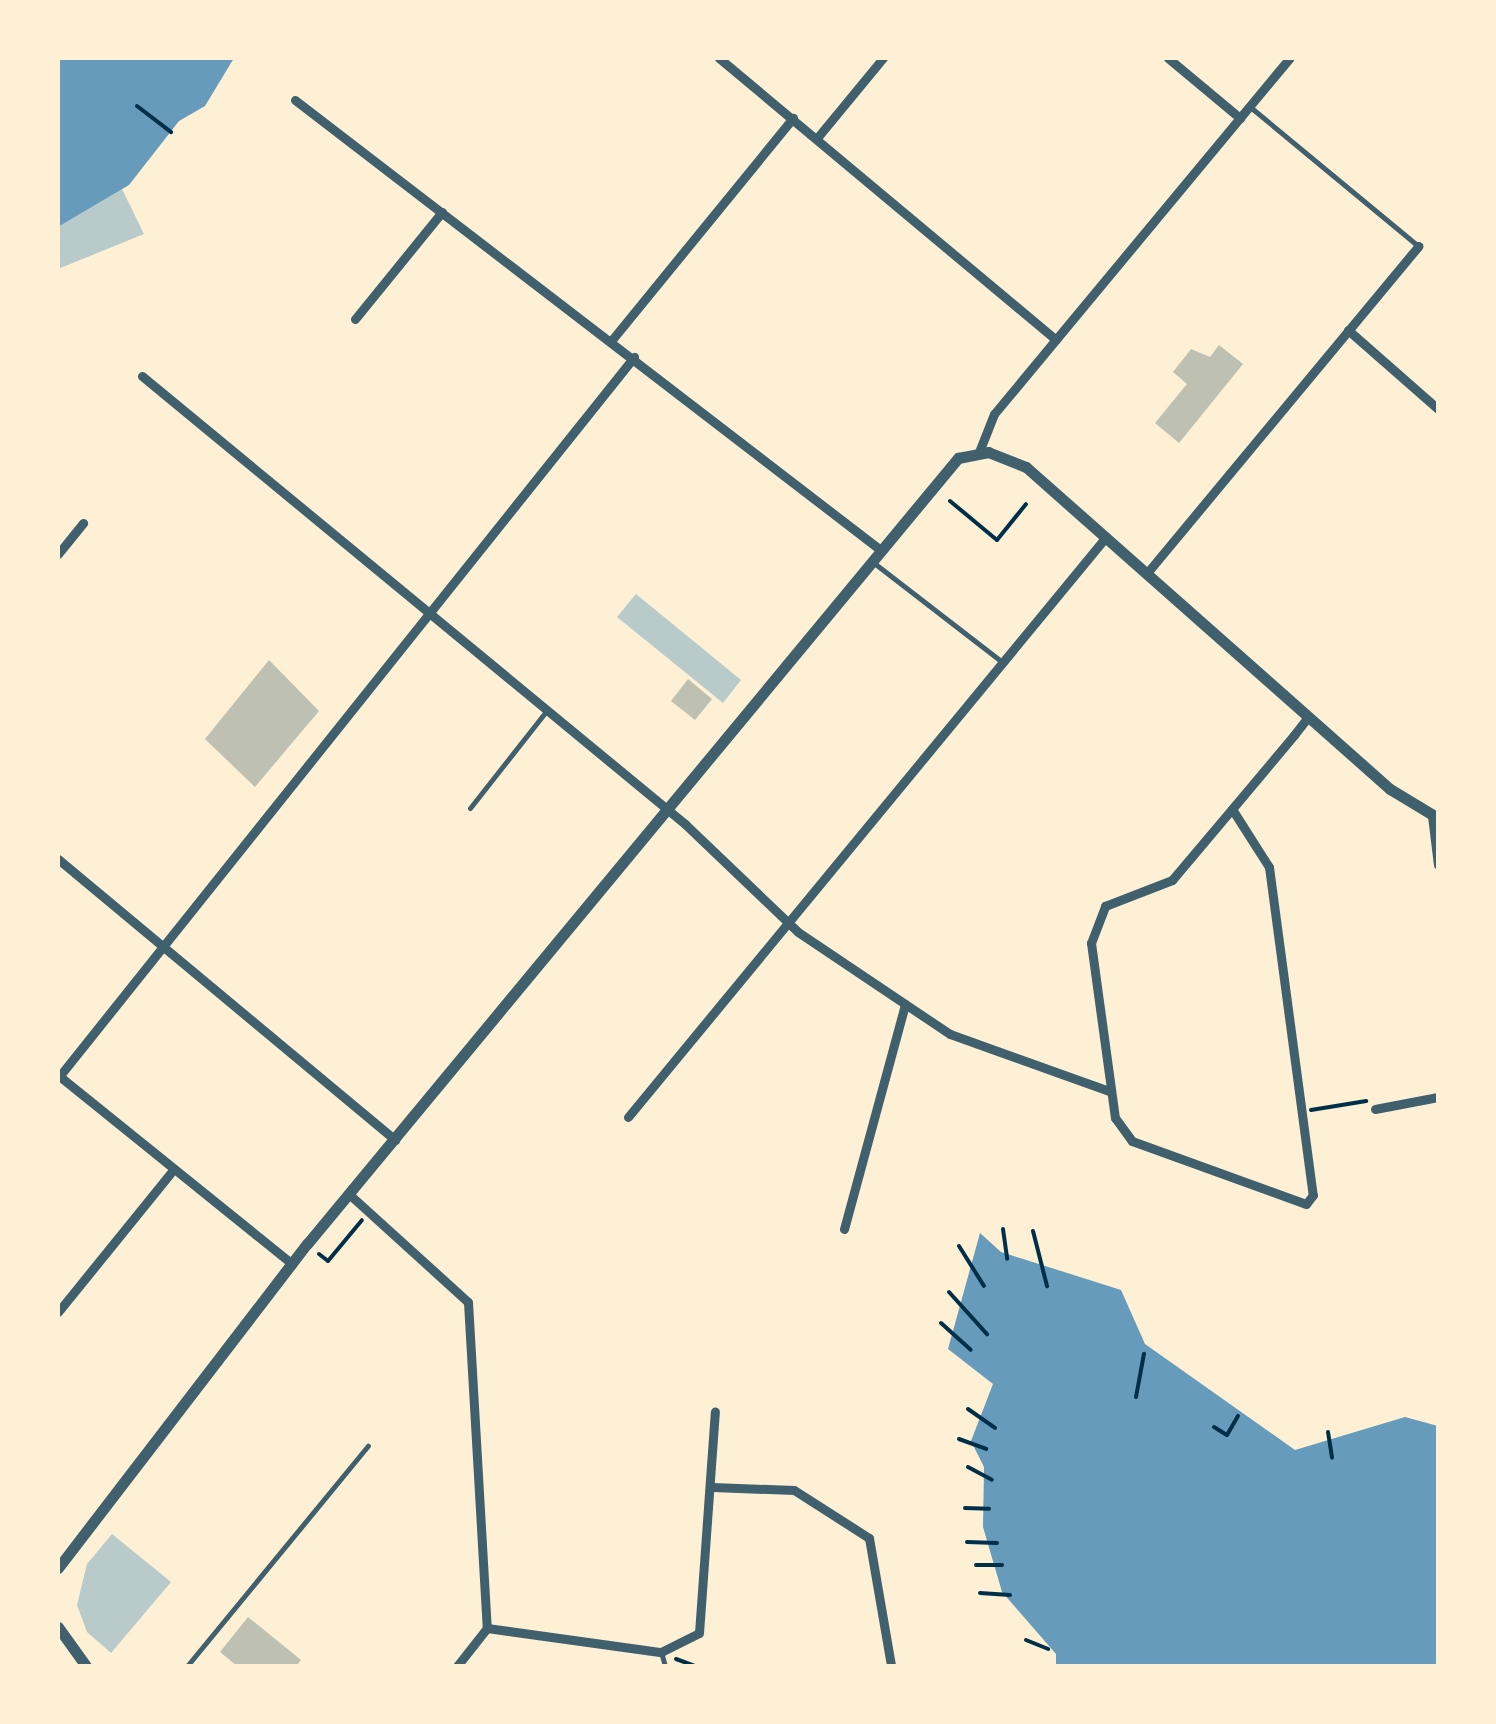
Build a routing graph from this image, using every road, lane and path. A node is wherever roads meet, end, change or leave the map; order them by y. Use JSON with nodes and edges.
{"nodes":[{"id":1,"x":719,"y":58,"type":"edge"},
{"id":2,"x":883,"y":58,"type":"edge"},
{"id":3,"x":1168,"y":58,"type":"edge"},
{"id":4,"x":1290,"y":58,"type":"edge"},
{"id":5,"x":295,"y":100,"type":"dead end"},
{"id":6,"x":138,"y":106,"type":"dead end"},
{"id":7,"x":1249,"y":106,"type":"junction"},
{"id":8,"x":793,"y":118,"type":"junction"},
{"id":9,"x":1240,"y":118,"type":"junction"},
{"id":10,"x":170,"y":132,"type":"dead end"},
{"id":11,"x":817,"y":138,"type":"junction"},
{"id":12,"x":442,"y":212,"type":"junction"},
{"id":13,"x":1418,"y":246,"type":"joint"},
{"id":14,"x":355,"y":319,"type":"dead end"},
{"id":15,"x":1348,"y":330,"type":"junction"},
{"id":16,"x":611,"y":340,"type":"junction"},
{"id":17,"x":1056,"y":340,"type":"junction"},
{"id":18,"x":634,"y":358,"type":"junction"},
{"id":19,"x":142,"y":376,"type":"dead end"},
{"id":20,"x":1438,"y":409,"type":"edge"},
{"id":21,"x":979,"y":452,"type":"junction"},
{"id":22,"x":950,"y":501,"type":"dead end"},
{"id":23,"x":1026,"y":504,"type":"dead end"},
{"id":24,"x":83,"y":523,"type":"dead end"},
{"id":25,"x":1106,"y":537,"type":"junction"},
{"id":26,"x":58,"y":554,"type":"edge"},
{"id":27,"x":874,"y":554,"type":"junction"},
{"id":28,"x":1147,"y":574,"type":"junction"},
{"id":29,"x":429,"y":613,"type":"junction"},
{"id":30,"x":1002,"y":662,"type":"junction"},
{"id":31,"x":547,"y":710,"type":"junction"},
{"id":32,"x":1308,"y":717,"type":"junction"},
{"id":33,"x":470,"y":808,"type":"dead end"},
{"id":34,"x":1232,"y":808,"type":"junction"},
{"id":35,"x":668,"y":809,"type":"junction"},
{"id":36,"x":1435,"y":817,"type":"edge"},
{"id":37,"x":58,"y":859,"type":"edge"},
{"id":38,"x":1438,"y":866,"type":"edge"},
{"id":39,"x":788,"y":921,"type":"junction"},
{"id":40,"x":162,"y":947,"type":"junction"},
{"id":41,"x":905,"y":1004,"type":"junction"},
{"id":42,"x":58,"y":1077,"type":"edge"},
{"id":43,"x":1110,"y":1091,"type":"junction"},
{"id":44,"x":1438,"y":1097,"type":"edge"},
{"id":45,"x":1376,"y":1108,"type":"joint"},
{"id":46,"x":1302,"y":1111,"type":"junction"},
{"id":47,"x":628,"y":1117,"type":"dead end"},
{"id":48,"x":395,"y":1140,"type":"junction"},
{"id":49,"x":174,"y":1169,"type":"junction"},
{"id":50,"x":350,"y":1194,"type":"junction"},
{"id":51,"x":362,"y":1220,"type":"dead end"},
{"id":52,"x":844,"y":1228,"type":"dead end"},
{"id":53,"x":1002,"y":1229,"type":"dead end"},
{"id":54,"x":1032,"y":1230,"type":"dead end"},
{"id":55,"x":959,"y":1246,"type":"dead end"},
{"id":56,"x":319,"y":1254,"type":"dead end"},
{"id":57,"x":1007,"y":1259,"type":"dead end"},
{"id":58,"x":292,"y":1264,"type":"junction"},
{"id":59,"x":984,"y":1286,"type":"dead end"},
{"id":60,"x":1047,"y":1286,"type":"dead end"},
{"id":61,"x":949,"y":1292,"type":"dead end"},
{"id":62,"x":58,"y":1312,"type":"edge"},
{"id":63,"x":941,"y":1323,"type":"dead end"},
{"id":64,"x":987,"y":1334,"type":"dead end"},
{"id":65,"x":971,"y":1350,"type":"dead end"},
{"id":66,"x":1144,"y":1354,"type":"dead end"},
{"id":67,"x":1136,"y":1396,"type":"dead end"},
{"id":68,"x":968,"y":1409,"type":"dead end"},
{"id":69,"x":715,"y":1412,"type":"dead end"},
{"id":70,"x":1238,"y":1416,"type":"dead end"},
{"id":71,"x":1214,"y":1427,"type":"dead end"},
{"id":72,"x":995,"y":1428,"type":"dead end"},
{"id":73,"x":1328,"y":1432,"type":"dead end"},
{"id":74,"x":958,"y":1440,"type":"dead end"},
{"id":75,"x":368,"y":1446,"type":"dead end"},
{"id":76,"x":986,"y":1449,"type":"dead end"},
{"id":77,"x":1332,"y":1458,"type":"dead end"},
{"id":78,"x":968,"y":1467,"type":"dead end"},
{"id":79,"x":992,"y":1480,"type":"dead end"},
{"id":80,"x":712,"y":1487,"type":"junction"},
{"id":81,"x":965,"y":1508,"type":"dead end"},
{"id":82,"x":989,"y":1509,"type":"dead end"},
{"id":83,"x":967,"y":1542,"type":"dead end"},
{"id":84,"x":997,"y":1543,"type":"dead end"},
{"id":85,"x":976,"y":1565,"type":"dead end"},
{"id":86,"x":1002,"y":1566,"type":"dead end"},
{"id":87,"x":58,"y":1568,"type":"edge"},
{"id":88,"x":980,"y":1593,"type":"dead end"},
{"id":89,"x":1010,"y":1595,"type":"dead end"},
{"id":90,"x":58,"y":1627,"type":"edge"},
{"id":91,"x":487,"y":1628,"type":"junction"},
{"id":92,"x":1026,"y":1640,"type":"dead end"},
{"id":93,"x":1048,"y":1649,"type":"dead end"},
{"id":94,"x":661,"y":1652,"type":"junction"},
{"id":95,"x":82,"y":1663,"type":"edge"},
{"id":96,"x":186,"y":1666,"type":"edge"},
{"id":97,"x":457,"y":1666,"type":"edge"},
{"id":98,"x":664,"y":1666,"type":"edge"},
{"id":99,"x":891,"y":1666,"type":"edge"}],
"edges":[{"from":1,"to":8,"type":"street"},
{"from":2,"to":11,"type":"street"},
{"from":3,"to":9,"type":"street"},
{"from":4,"to":7,"type":"street"},
{"from":5,"to":12,"type":"street"},
{"from":6,"to":10,"type":"path"},
{"from":7,"to":9,"type":"street"},
{"from":7,"to":13,"type":"lane"},
{"from":8,"to":11,"type":"street"},
{"from":8,"to":16,"type":"street"},
{"from":9,"to":17,"type":"street"},
{"from":11,"to":17,"type":"street"},
{"from":12,"to":14,"type":"street"},
{"from":12,"to":16,"type":"street"},
{"from":13,"to":15,"type":"street"},
{"from":15,"to":20,"type":"street"},
{"from":15,"to":28,"type":"street"},
{"from":16,"to":18,"type":"street"},
{"from":17,"to":21,"type":"street"},
{"from":18,"to":27,"type":"street"},
{"from":18,"to":29,"type":"street"},
{"from":19,"to":29,"type":"street"},
{"from":21,"to":25,"type":"street"},
{"from":21,"to":27,"type":"street"},
{"from":22,"to":23,"type":"path"},
{"from":24,"to":26,"type":"street"},
{"from":25,"to":28,"type":"street"},
{"from":25,"to":30,"type":"street"},
{"from":27,"to":30,"type":"lane"},
{"from":27,"to":35,"type":"street"},
{"from":28,"to":32,"type":"street"},
{"from":29,"to":31,"type":"street"},
{"from":29,"to":40,"type":"street"},
{"from":30,"to":39,"type":"street"},
{"from":31,"to":33,"type":"lane"},
{"from":31,"to":35,"type":"street"},
{"from":32,"to":34,"type":"street"},
{"from":32,"to":36,"type":"street"},
{"from":34,"to":43,"type":"street"},
{"from":34,"to":46,"type":"street"},
{"from":35,"to":39,"type":"street"},
{"from":35,"to":48,"type":"street"},
{"from":36,"to":38,"type":"street"},
{"from":37,"to":40,"type":"street"},
{"from":39,"to":41,"type":"street"},
{"from":39,"to":47,"type":"street"},
{"from":40,"to":42,"type":"street"},
{"from":40,"to":48,"type":"street"},
{"from":41,"to":43,"type":"street"},
{"from":41,"to":52,"type":"street"},
{"from":42,"to":49,"type":"street"},
{"from":43,"to":46,"type":"street"},
{"from":44,"to":45,"type":"street"},
{"from":45,"to":46,"type":"path"},
{"from":48,"to":50,"type":"street"},
{"from":49,"to":58,"type":"street"},
{"from":49,"to":62,"type":"street"},
{"from":50,"to":58,"type":"street"},
{"from":50,"to":91,"type":"street"},
{"from":51,"to":56,"type":"path"},
{"from":53,"to":57,"type":"path"},
{"from":54,"to":60,"type":"path"},
{"from":55,"to":59,"type":"path"},
{"from":58,"to":87,"type":"street"},
{"from":61,"to":64,"type":"path"},
{"from":63,"to":65,"type":"path"},
{"from":66,"to":67,"type":"path"},
{"from":68,"to":72,"type":"path"},
{"from":69,"to":80,"type":"street"},
{"from":70,"to":71,"type":"path"},
{"from":73,"to":77,"type":"path"},
{"from":74,"to":76,"type":"path"},
{"from":75,"to":96,"type":"lane"},
{"from":78,"to":79,"type":"path"},
{"from":80,"to":94,"type":"street"},
{"from":80,"to":99,"type":"street"},
{"from":81,"to":82,"type":"path"},
{"from":83,"to":84,"type":"path"},
{"from":85,"to":86,"type":"path"},
{"from":88,"to":89,"type":"path"},
{"from":90,"to":95,"type":"street"},
{"from":91,"to":94,"type":"street"},
{"from":91,"to":97,"type":"street"},
{"from":92,"to":93,"type":"path"},
{"from":94,"to":98,"type":"lane"}]}
